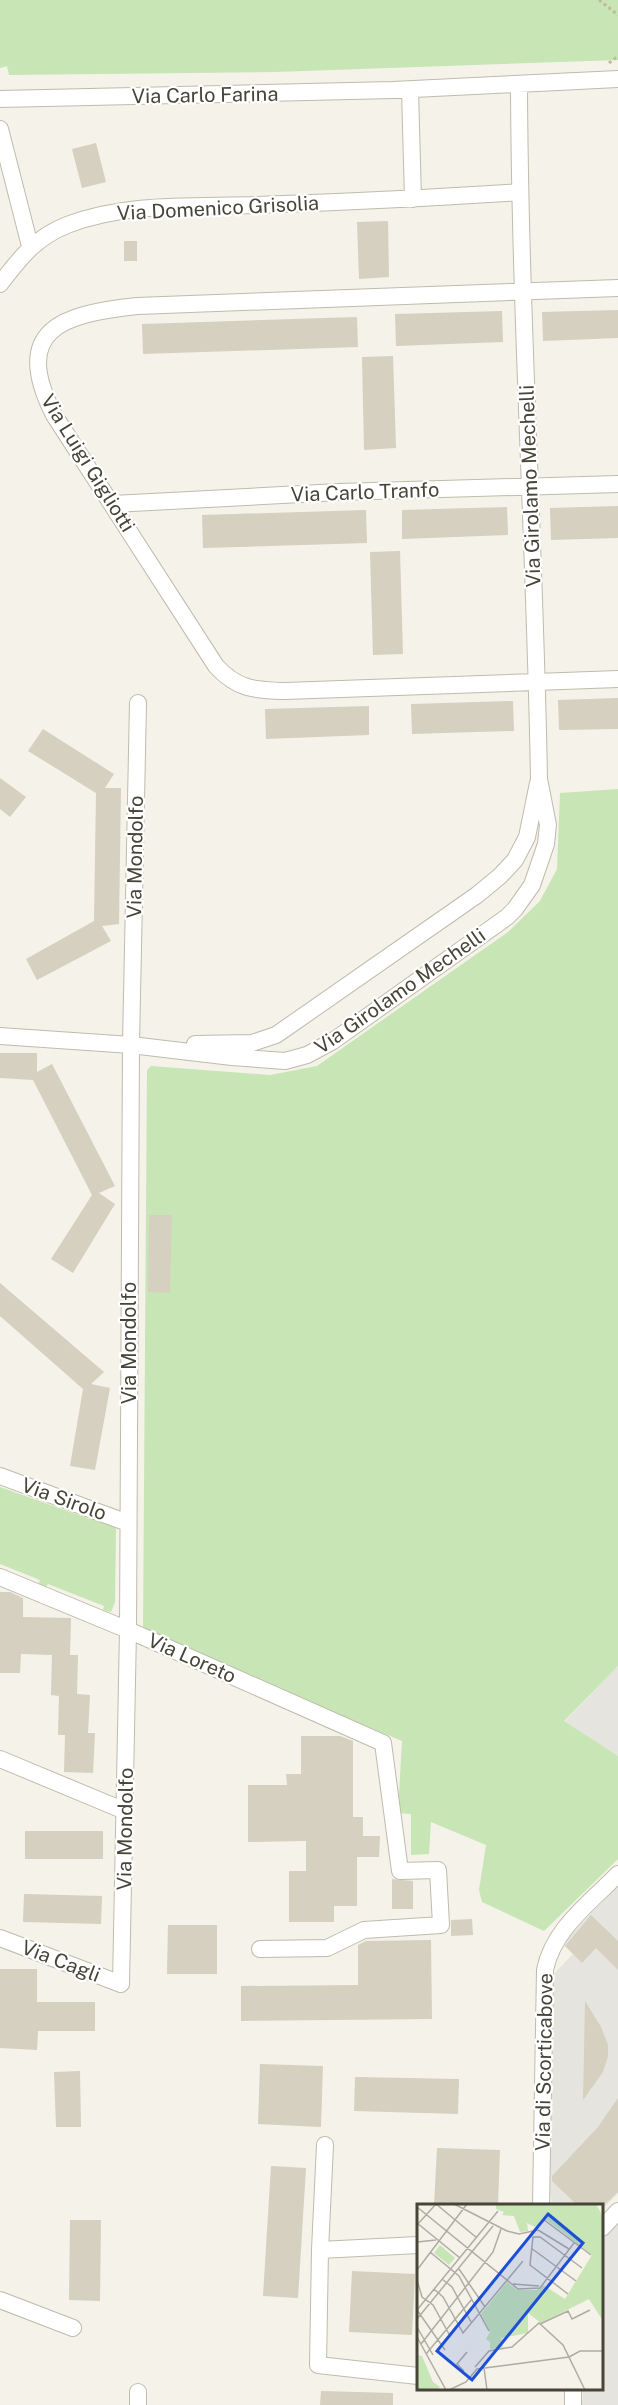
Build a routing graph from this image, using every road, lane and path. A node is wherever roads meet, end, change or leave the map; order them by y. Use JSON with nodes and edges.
{"nodes":[{"id":1,"x":599,"y":0,"type":"edge"},
{"id":2,"x":618,"y":15,"type":"edge"},
{"id":3,"x":618,"y":79,"type":"edge"},
{"id":4,"x":519,"y":86,"type":"junction"},
{"id":5,"x":410,"y":90,"type":"junction"},
{"id":6,"x":0,"y":99,"type":"edge"},
{"id":7,"x":0,"y":129,"type":"edge"},
{"id":8,"x":520,"y":192,"type":"junction"},
{"id":9,"x":413,"y":199,"type":"junction"},
{"id":10,"x":30,"y":246,"type":"junction"},
{"id":11,"x":0,"y":284,"type":"edge"},
{"id":12,"x":618,"y":288,"type":"edge"},
{"id":13,"x":522,"y":292,"type":"junction"},
{"id":14,"x":618,"y":484,"type":"edge"},
{"id":15,"x":531,"y":487,"type":"junction"},
{"id":16,"x":113,"y":504,"type":"junction"},
{"id":17,"x":618,"y":679,"type":"edge"},
{"id":18,"x":537,"y":682,"type":"junction"},
{"id":19,"x":138,"y":703,"type":"dead end"},
{"id":20,"x":539,"y":779,"type":"junction"},
{"id":21,"x":0,"y":1036,"type":"edge"},
{"id":22,"x":130,"y":1045,"type":"junction"},
{"id":23,"x":0,"y":1476,"type":"edge"},
{"id":24,"x":128,"y":1523,"type":"junction"},
{"id":25,"x":0,"y":1577,"type":"edge"},
{"id":26,"x":128,"y":1630,"type":"junction"},
{"id":27,"x":0,"y":1758,"type":"edge"},
{"id":28,"x":125,"y":1811,"type":"junction"},
{"id":29,"x":618,"y":1874,"type":"edge"},
{"id":30,"x":0,"y":1938,"type":"edge"},
{"id":31,"x":260,"y":1949,"type":"dead end"},
{"id":32,"x":122,"y":1984,"type":"joint"},
{"id":33,"x":325,"y":2145,"type":"dead end"},
{"id":34,"x":541,"y":2204,"type":"edge"},
{"id":35,"x":618,"y":2211,"type":"edge"},
{"id":36,"x":603,"y":2227,"type":"edge"},
{"id":37,"x":417,"y":2245,"type":"edge"},
{"id":38,"x":320,"y":2250,"type":"junction"},
{"id":39,"x":0,"y":2300,"type":"edge"},
{"id":40,"x":73,"y":2328,"type":"dead end"},
{"id":41,"x":417,"y":2376,"type":"edge"}],
"edges":[{"from":1,"to":2,"type":"path"},
{"from":3,"to":4,"type":"street","name":"Via Carlo Farina"},
{"from":4,"to":5,"type":"street","name":"Via Carlo Farina"},
{"from":4,"to":8,"type":"street","name":"Via Girolamo Mechelli"},
{"from":5,"to":6,"type":"street","name":"Via Carlo Farina"},
{"from":5,"to":9,"type":"street"},
{"from":7,"to":10,"type":"street"},
{"from":8,"to":9,"type":"street","name":"Via Domenico Grisolia"},
{"from":8,"to":13,"type":"street","name":"Via Girolamo Mechelli"},
{"from":9,"to":10,"type":"street","name":"Via Domenico Grisolia"},
{"from":10,"to":11,"type":"street"},
{"from":12,"to":13,"type":"street","name":"Via Luigi Gigliotti"},
{"from":13,"to":15,"type":"street","name":"Via Girolamo Mechelli"},
{"from":13,"to":16,"type":"street","name":"Via Luigi Gigliotti"},
{"from":14,"to":15,"type":"street","name":"Via Carlo Tranfo"},
{"from":15,"to":16,"type":"street","name":"Via Carlo Tranfo"},
{"from":15,"to":18,"type":"street","name":"Via Girolamo Mechelli"},
{"from":16,"to":18,"type":"street","name":"Via Luigi Gigliotti"},
{"from":17,"to":18,"type":"street","name":"Via Luigi Gigliotti"},
{"from":18,"to":20,"type":"street","name":"Via Girolamo Mechelli"},
{"from":19,"to":22,"type":"street","name":"Via Mondolfo"},
{"from":20,"to":22,"type":"street","name":"Via Girolamo Mechelli"},
{"from":20,"to":22,"type":"street","name":"Via Girolamo Mechelli"},
{"from":21,"to":22,"type":"street"},
{"from":22,"to":24,"type":"street","name":"Via Mondolfo"},
{"from":23,"to":24,"type":"street","name":"Via Sirolo"},
{"from":24,"to":26,"type":"street","name":"Via Mondolfo"},
{"from":25,"to":26,"type":"street","name":"Via Loreto"},
{"from":26,"to":28,"type":"street","name":"Via Mondolfo"},
{"from":26,"to":31,"type":"street","name":"Via Loreto"},
{"from":27,"to":28,"type":"street"},
{"from":28,"to":32,"type":"street","name":"Via Mondolfo"},
{"from":29,"to":34,"type":"street","name":"Via di Scorticabove"},
{"from":30,"to":32,"type":"street","name":"Via Cagli"},
{"from":33,"to":38,"type":"street"},
{"from":35,"to":36,"type":"street"},
{"from":37,"to":38,"type":"street"},
{"from":38,"to":41,"type":"street"},
{"from":39,"to":40,"type":"street"}]}
